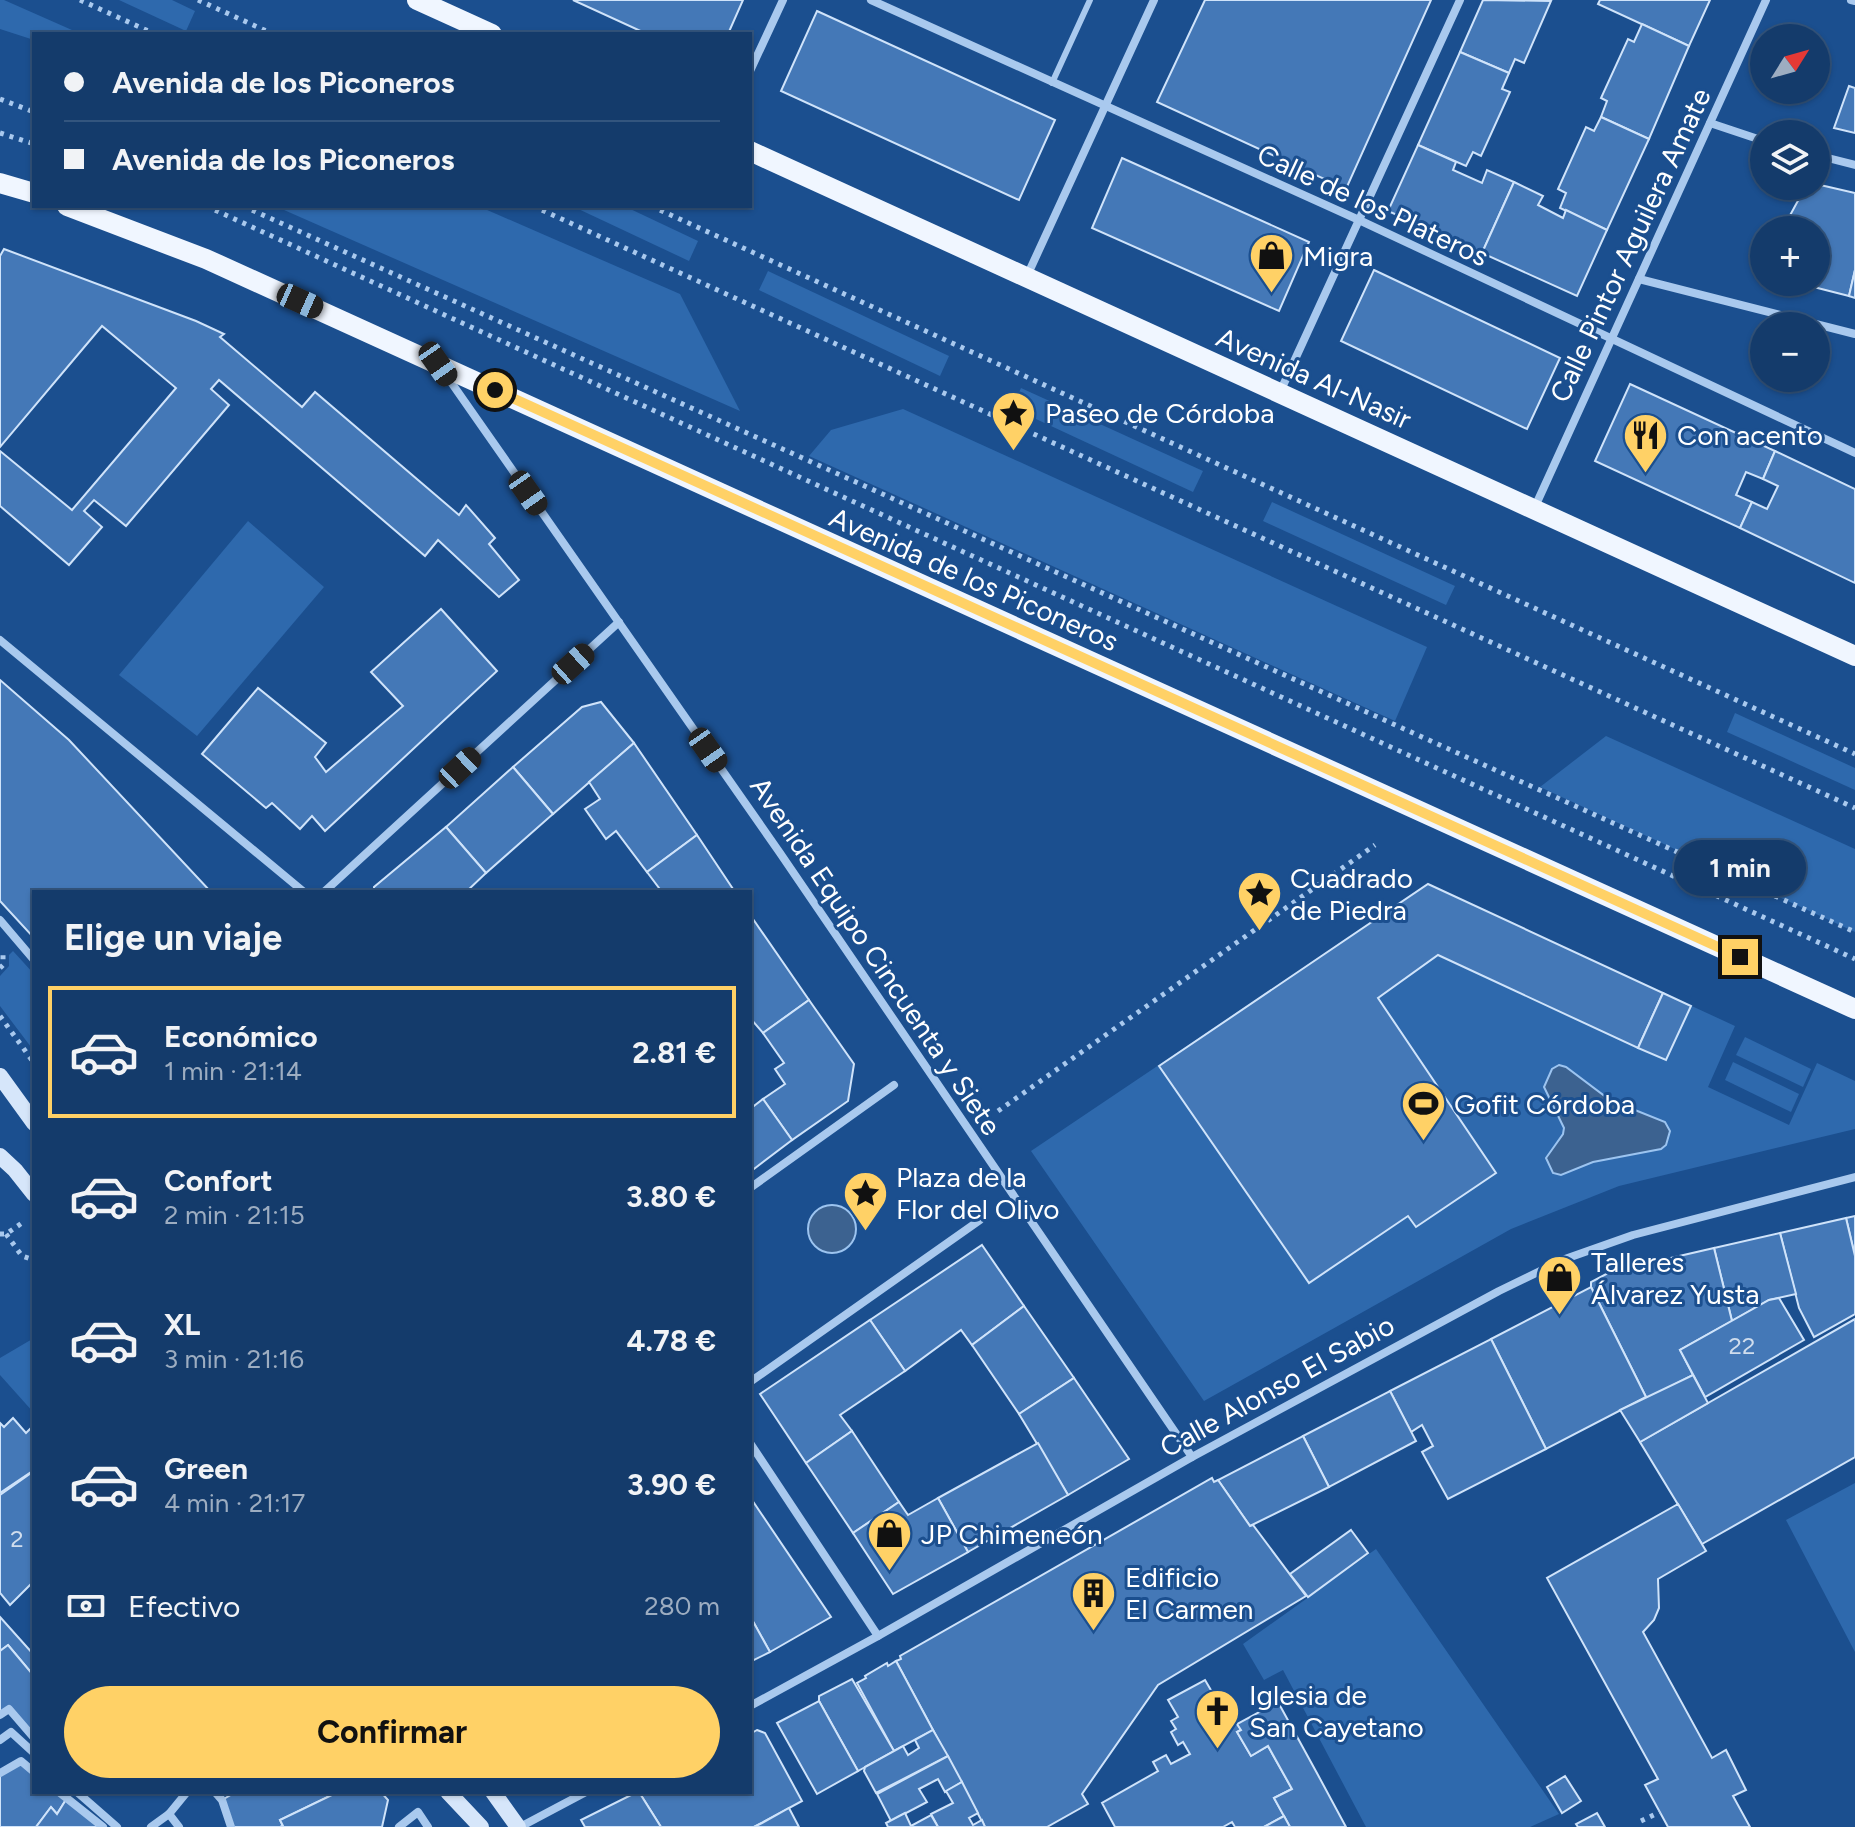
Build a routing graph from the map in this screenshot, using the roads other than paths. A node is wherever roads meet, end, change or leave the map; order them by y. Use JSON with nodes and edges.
{"nodes":[{"id":1,"x":417,"y":0,"type":"edge"},
{"id":2,"x":783,"y":0,"type":"edge"},
{"id":3,"x":871,"y":0,"type":"edge"},
{"id":4,"x":1090,"y":0,"type":"edge"},
{"id":5,"x":1154,"y":0,"type":"edge"},
{"id":6,"x":1460,"y":0,"type":"edge"},
{"id":7,"x":1766,"y":0,"type":"edge"},
{"id":8,"x":488,"y":32,"type":"edge"},
{"id":9,"x":752,"y":67,"type":"edge"},
{"id":10,"x":1052,"y":83,"type":"junction"},
{"id":11,"x":1104,"y":107,"type":"junction"},
{"id":12,"x":1710,"y":123,"type":"junction"},
{"id":13,"x":1750,"y":136,"type":"edge"},
{"id":14,"x":752,"y":152,"type":"edge"},
{"id":15,"x":1830,"y":159,"type":"edge"},
{"id":16,"x":1855,"y":165,"type":"edge"},
{"id":17,"x":0,"y":183,"type":"edge"},
{"id":18,"x":32,"y":192,"type":"edge"},
{"id":19,"x":72,"y":208,"type":"edge"},
{"id":20,"x":1359,"y":220,"type":"junction"},
{"id":21,"x":1026,"y":278,"type":"junction"},
{"id":22,"x":1639,"y":279,"type":"junction"},
{"id":23,"x":1855,"y":334,"type":"edge"},
{"id":24,"x":1611,"y":340,"type":"junction"},
{"id":25,"x":438,"y":364,"type":"junction"},
{"id":26,"x":1280,"y":393,"type":"junction"},
{"id":27,"x":1855,"y":453,"type":"edge"},
{"id":28,"x":1534,"y":509,"type":"junction"},
{"id":29,"x":619,"y":622,"type":"junction"},
{"id":30,"x":0,"y":640,"type":"edge"},
{"id":31,"x":1855,"y":656,"type":"edge"},
{"id":32,"x":302,"y":890,"type":"edge"},
{"id":33,"x":326,"y":890,"type":"edge"},
{"id":34,"x":0,"y":920,"type":"edge"},
{"id":35,"x":32,"y":958,"type":"edge"},
{"id":36,"x":1855,"y":1009,"type":"edge"},
{"id":37,"x":3,"y":1083,"type":"edge"},
{"id":38,"x":894,"y":1085,"type":"dead end"},
{"id":39,"x":32,"y":1120,"type":"edge"},
{"id":40,"x":0,"y":1156,"type":"edge"},
{"id":41,"x":1855,"y":1177,"type":"edge"},
{"id":42,"x":752,"y":1187,"type":"edge"},
{"id":43,"x":32,"y":1191,"type":"edge"},
{"id":44,"x":980,"y":1220,"type":"dead end"},
{"id":45,"x":752,"y":1381,"type":"edge"},
{"id":46,"x":752,"y":1446,"type":"edge"},
{"id":47,"x":1192,"y":1457,"type":"junction"},
{"id":48,"x":878,"y":1636,"type":"junction"},
{"id":49,"x":752,"y":1705,"type":"edge"},
{"id":50,"x":0,"y":1715,"type":"edge"},
{"id":51,"x":32,"y":1736,"type":"edge"},
{"id":52,"x":0,"y":1740,"type":"edge"},
{"id":53,"x":32,"y":1751,"type":"edge"},
{"id":54,"x":32,"y":1770,"type":"edge"},
{"id":55,"x":0,"y":1773,"type":"edge"},
{"id":56,"x":62,"y":1794,"type":"edge"},
{"id":57,"x":79,"y":1794,"type":"edge"},
{"id":58,"x":185,"y":1794,"type":"edge"},
{"id":59,"x":217,"y":1794,"type":"edge"},
{"id":60,"x":450,"y":1794,"type":"edge"},
{"id":61,"x":494,"y":1794,"type":"edge"},
{"id":62,"x":582,"y":1794,"type":"edge"},
{"id":63,"x":169,"y":1814,"type":"junction"},
{"id":64,"x":103,"y":1827,"type":"edge"},
{"id":65,"x":117,"y":1827,"type":"edge"},
{"id":66,"x":151,"y":1827,"type":"edge"},
{"id":67,"x":179,"y":1827,"type":"edge"},
{"id":68,"x":231,"y":1827,"type":"edge"},
{"id":69,"x":399,"y":1827,"type":"edge"},
{"id":70,"x":428,"y":1827,"type":"edge"},
{"id":71,"x":481,"y":1827,"type":"edge"},
{"id":72,"x":519,"y":1827,"type":"edge"}],
"edges":[{"from":1,"to":8,"type":"main road"},
{"from":2,"to":9,"type":"street"},
{"from":3,"to":10,"type":"street","name":"Calle de los Plateros"},
{"from":4,"to":10,"type":"lane"},
{"from":5,"to":11,"type":"street"},
{"from":6,"to":20,"type":"street"},
{"from":7,"to":12,"type":"street","name":"Calle Pintor Aguilera Amate"},
{"from":10,"to":11,"type":"street","name":"Calle de los Plateros"},
{"from":11,"to":20,"type":"street","name":"Calle de los Plateros"},
{"from":11,"to":21,"type":"street"},
{"from":12,"to":13,"type":"street"},
{"from":12,"to":22,"type":"street","name":"Calle Pintor Aguilera Amate"},
{"from":14,"to":21,"type":"main road","name":"Avenida Al-Nasir"},
{"from":15,"to":16,"type":"street"},
{"from":17,"to":18,"type":"main road"},
{"from":19,"to":25,"type":"main road","name":"Avenida de los Piconeros"},
{"from":20,"to":24,"type":"street","name":"Calle de los Plateros"},
{"from":20,"to":26,"type":"street"},
{"from":21,"to":26,"type":"main road","name":"Avenida Al-Nasir"},
{"from":22,"to":23,"type":"street"},
{"from":22,"to":24,"type":"street","name":"Calle Pintor Aguilera Amate"},
{"from":24,"to":27,"type":"street","name":"Calle de los Plateros"},
{"from":24,"to":28,"type":"street","name":"Calle Pintor Aguilera Amate"},
{"from":25,"to":29,"type":"street","name":"Avenida Equipo Cincuenta y Siete"},
{"from":25,"to":36,"type":"main road","name":"Avenida de los Piconeros"},
{"from":26,"to":28,"type":"main road","name":"Avenida Al-Nasir"},
{"from":28,"to":31,"type":"main road","name":"Avenida Al-Nasir"},
{"from":29,"to":33,"type":"street"},
{"from":29,"to":47,"type":"street","name":"Avenida Equipo Cincuenta y Siete"},
{"from":30,"to":32,"type":"street"},
{"from":34,"to":35,"type":"street"},
{"from":37,"to":39,"type":"main road"},
{"from":38,"to":42,"type":"street"},
{"from":40,"to":43,"type":"main road"},
{"from":41,"to":47,"type":"street","name":"Calle Alonso El Sabio"},
{"from":44,"to":45,"type":"street"},
{"from":46,"to":48,"type":"street"},
{"from":47,"to":48,"type":"street","name":"Calle Alonso El Sabio"},
{"from":48,"to":49,"type":"street","name":"Calle Alonso El Sabio"},
{"from":50,"to":51,"type":"street"},
{"from":52,"to":53,"type":"street"},
{"from":54,"to":55,"type":"street"},
{"from":56,"to":64,"type":"street"},
{"from":57,"to":65,"type":"street"},
{"from":58,"to":63,"type":"street"},
{"from":59,"to":68,"type":"street"},
{"from":60,"to":71,"type":"main road"},
{"from":61,"to":72,"type":"main road"},
{"from":62,"to":72,"type":"street"},
{"from":63,"to":66,"type":"street"},
{"from":63,"to":67,"type":"street"},
{"from":69,"to":70,"type":"street"}]}
